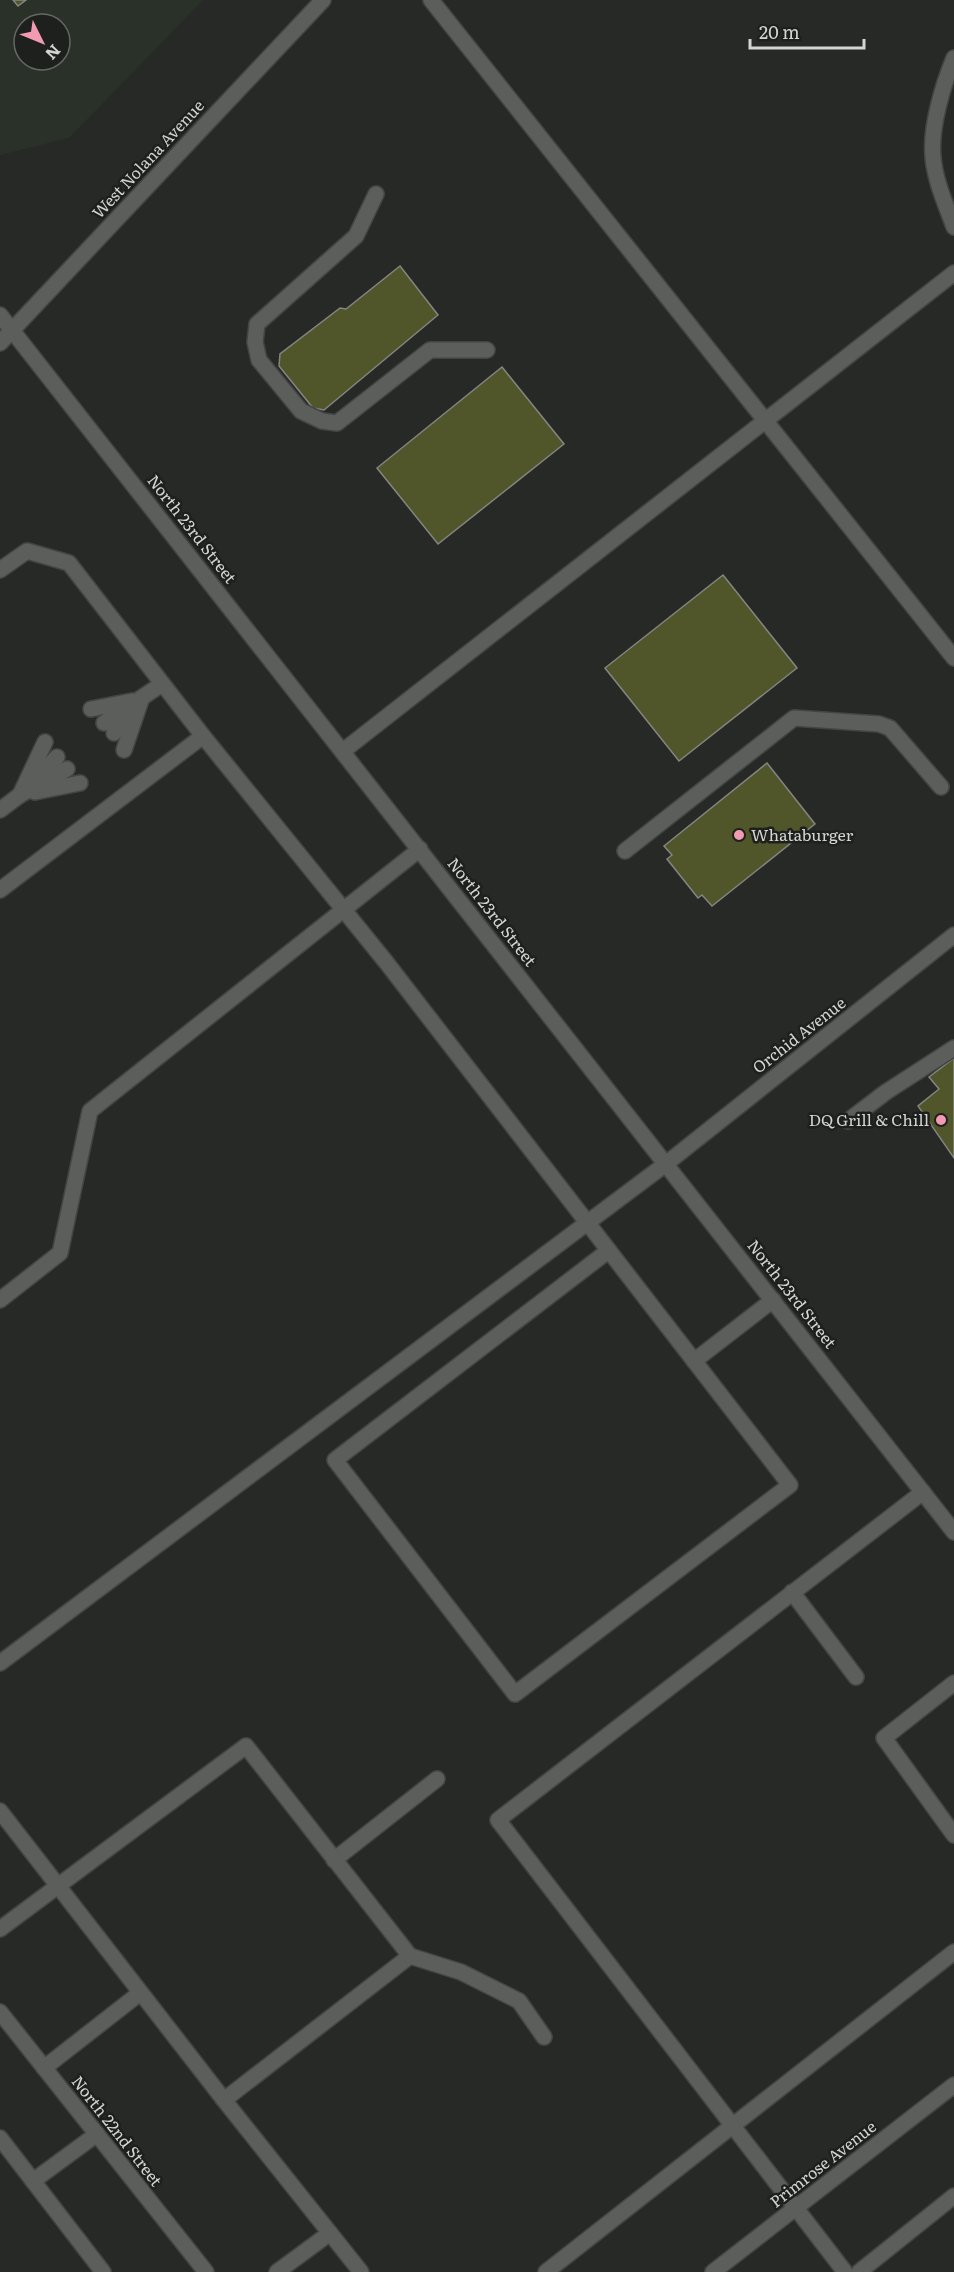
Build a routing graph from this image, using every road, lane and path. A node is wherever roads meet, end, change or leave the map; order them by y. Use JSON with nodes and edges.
{"nodes":[{"id":1,"x":323,"y":0,"type":"edge"},
{"id":2,"x":431,"y":0,"type":"edge"},
{"id":3,"x":954,"y":58,"type":"edge"},
{"id":4,"x":376,"y":194,"type":"dead end"},
{"id":5,"x":954,"y":227,"type":"edge"},
{"id":6,"x":954,"y":273,"type":"edge"},
{"id":7,"x":0,"y":315,"type":"edge"},
{"id":8,"x":12,"y":330,"type":"junction"},
{"id":9,"x":0,"y":343,"type":"edge"},
{"id":10,"x":488,"y":350,"type":"dead end"},
{"id":11,"x":764,"y":420,"type":"junction"},
{"id":12,"x":0,"y":570,"type":"edge"},
{"id":13,"x":954,"y":658,"type":"edge"},
{"id":14,"x":162,"y":684,"type":"junction"},
{"id":15,"x":141,"y":700,"type":"junction"},
{"id":16,"x":91,"y":709,"type":"dead end"},
{"id":17,"x":109,"y":728,"type":"dead end"},
{"id":18,"x":203,"y":736,"type":"junction"},
{"id":19,"x":45,"y":742,"type":"dead end"},
{"id":20,"x":124,"y":750,"type":"dead end"},
{"id":21,"x":342,"y":751,"type":"junction"},
{"id":22,"x":57,"y":757,"type":"dead end"},
{"id":23,"x":67,"y":769,"type":"dead end"},
{"id":24,"x":80,"y":783,"type":"dead end"},
{"id":25,"x":941,"y":787,"type":"dead end"},
{"id":26,"x":20,"y":795,"type":"junction"},
{"id":27,"x":0,"y":810,"type":"edge"},
{"id":28,"x":420,"y":849,"type":"junction"},
{"id":29,"x":625,"y":851,"type":"dead end"},
{"id":30,"x":0,"y":890,"type":"edge"},
{"id":31,"x":344,"y":909,"type":"junction"},
{"id":32,"x":954,"y":934,"type":"edge"},
{"id":33,"x":954,"y":1048,"type":"edge"},
{"id":34,"x":848,"y":1121,"type":"dead end"},
{"id":35,"x":667,"y":1163,"type":"junction"},
{"id":36,"x":587,"y":1224,"type":"junction"},
{"id":37,"x":608,"y":1251,"type":"junction"},
{"id":38,"x":0,"y":1300,"type":"edge"},
{"id":39,"x":773,"y":1300,"type":"junction"},
{"id":40,"x":694,"y":1361,"type":"junction"},
{"id":41,"x":922,"y":1492,"type":"junction"},
{"id":42,"x":954,"y":1532,"type":"edge"},
{"id":43,"x":792,"y":1592,"type":"junction"},
{"id":44,"x":0,"y":1664,"type":"edge"},
{"id":45,"x":856,"y":1677,"type":"dead end"},
{"id":46,"x":954,"y":1683,"type":"edge"},
{"id":47,"x":437,"y":1779,"type":"dead end"},
{"id":48,"x":0,"y":1811,"type":"edge"},
{"id":49,"x":954,"y":1835,"type":"edge"},
{"id":50,"x":334,"y":1860,"type":"junction"},
{"id":51,"x":56,"y":1886,"type":"junction"},
{"id":52,"x":0,"y":1929,"type":"edge"},
{"id":53,"x":954,"y":1952,"type":"edge"},
{"id":54,"x":410,"y":1956,"type":"junction"},
{"id":55,"x":140,"y":1992,"type":"junction"},
{"id":56,"x":0,"y":2012,"type":"edge"},
{"id":57,"x":544,"y":2037,"type":"dead end"},
{"id":58,"x":44,"y":2068,"type":"junction"},
{"id":59,"x":954,"y":2085,"type":"edge"},
{"id":60,"x":224,"y":2100,"type":"junction"},
{"id":61,"x":732,"y":2127,"type":"junction"},
{"id":62,"x":97,"y":2134,"type":"junction"},
{"id":63,"x":0,"y":2138,"type":"edge"},
{"id":64,"x":33,"y":2181,"type":"junction"},
{"id":65,"x":954,"y":2196,"type":"edge"},
{"id":66,"x":794,"y":2209,"type":"junction"},
{"id":67,"x":330,"y":2233,"type":"junction"},
{"id":68,"x":103,"y":2272,"type":"edge"},
{"id":69,"x":206,"y":2272,"type":"edge"},
{"id":70,"x":277,"y":2272,"type":"edge"},
{"id":71,"x":362,"y":2272,"type":"edge"},
{"id":72,"x":546,"y":2272,"type":"edge"},
{"id":73,"x":713,"y":2272,"type":"edge"},
{"id":74,"x":845,"y":2272,"type":"edge"},
{"id":75,"x":859,"y":2272,"type":"edge"}],
"edges":[{"from":1,"to":8,"type":"main road","name":"West Nolana Avenue"},
{"from":2,"to":11,"type":"main road"},
{"from":3,"to":5,"type":"main road"},
{"from":4,"to":10,"type":"main road"},
{"from":6,"to":11,"type":"main road"},
{"from":7,"to":8,"type":"main road","name":"North 23rd Street"},
{"from":8,"to":9,"type":"main road","name":"West Nolana Avenue"},
{"from":8,"to":21,"type":"main road","name":"North 23rd Street"},
{"from":11,"to":13,"type":"main road"},
{"from":11,"to":21,"type":"main road"},
{"from":12,"to":14,"type":"main road"},
{"from":14,"to":15,"type":"main road"},
{"from":14,"to":18,"type":"main road"},
{"from":15,"to":16,"type":"main road"},
{"from":15,"to":17,"type":"main road"},
{"from":15,"to":20,"type":"main road"},
{"from":18,"to":30,"type":"main road"},
{"from":18,"to":31,"type":"main road"},
{"from":19,"to":26,"type":"main road"},
{"from":21,"to":28,"type":"main road","name":"North 23rd Street"},
{"from":22,"to":26,"type":"main road"},
{"from":23,"to":26,"type":"main road"},
{"from":24,"to":26,"type":"main road"},
{"from":25,"to":29,"type":"main road"},
{"from":26,"to":27,"type":"main road"},
{"from":28,"to":31,"type":"main road"},
{"from":28,"to":35,"type":"main road","name":"North 23rd Street"},
{"from":31,"to":36,"type":"main road"},
{"from":31,"to":38,"type":"main road"},
{"from":32,"to":35,"type":"main road","name":"Orchid Avenue"},
{"from":33,"to":34,"type":"main road"},
{"from":35,"to":36,"type":"main road","name":"Orchid Avenue"},
{"from":35,"to":39,"type":"main road","name":"North 23rd Street"},
{"from":36,"to":37,"type":"main road"},
{"from":36,"to":44,"type":"main road","name":"Orchid Avenue"},
{"from":37,"to":40,"type":"main road"},
{"from":37,"to":40,"type":"main road"},
{"from":39,"to":40,"type":"main road"},
{"from":39,"to":41,"type":"main road","name":"North 23rd Street"},
{"from":41,"to":42,"type":"main road","name":"North 23rd Street"},
{"from":41,"to":43,"type":"main road"},
{"from":43,"to":45,"type":"main road"},
{"from":43,"to":61,"type":"main road"},
{"from":46,"to":49,"type":"main road"},
{"from":47,"to":50,"type":"main road"},
{"from":48,"to":51,"type":"main road"},
{"from":50,"to":51,"type":"main road"},
{"from":50,"to":54,"type":"main road"},
{"from":51,"to":52,"type":"main road"},
{"from":51,"to":55,"type":"main road"},
{"from":53,"to":61,"type":"main road"},
{"from":54,"to":57,"type":"main road"},
{"from":54,"to":60,"type":"main road"},
{"from":55,"to":58,"type":"main road"},
{"from":55,"to":60,"type":"main road"},
{"from":56,"to":58,"type":"main road","name":"North 22nd Street"},
{"from":58,"to":62,"type":"main road","name":"North 22nd Street"},
{"from":59,"to":66,"type":"main road","name":"Primrose Avenue"},
{"from":60,"to":67,"type":"main road"},
{"from":61,"to":66,"type":"main road"},
{"from":61,"to":72,"type":"main road"},
{"from":62,"to":64,"type":"main road"},
{"from":62,"to":69,"type":"main road","name":"North 22nd Street"},
{"from":63,"to":64,"type":"main road"},
{"from":64,"to":68,"type":"main road"},
{"from":65,"to":75,"type":"main road"},
{"from":66,"to":73,"type":"main road","name":"Primrose Avenue"},
{"from":66,"to":74,"type":"main road"},
{"from":67,"to":70,"type":"main road"},
{"from":67,"to":71,"type":"main road"}]}
